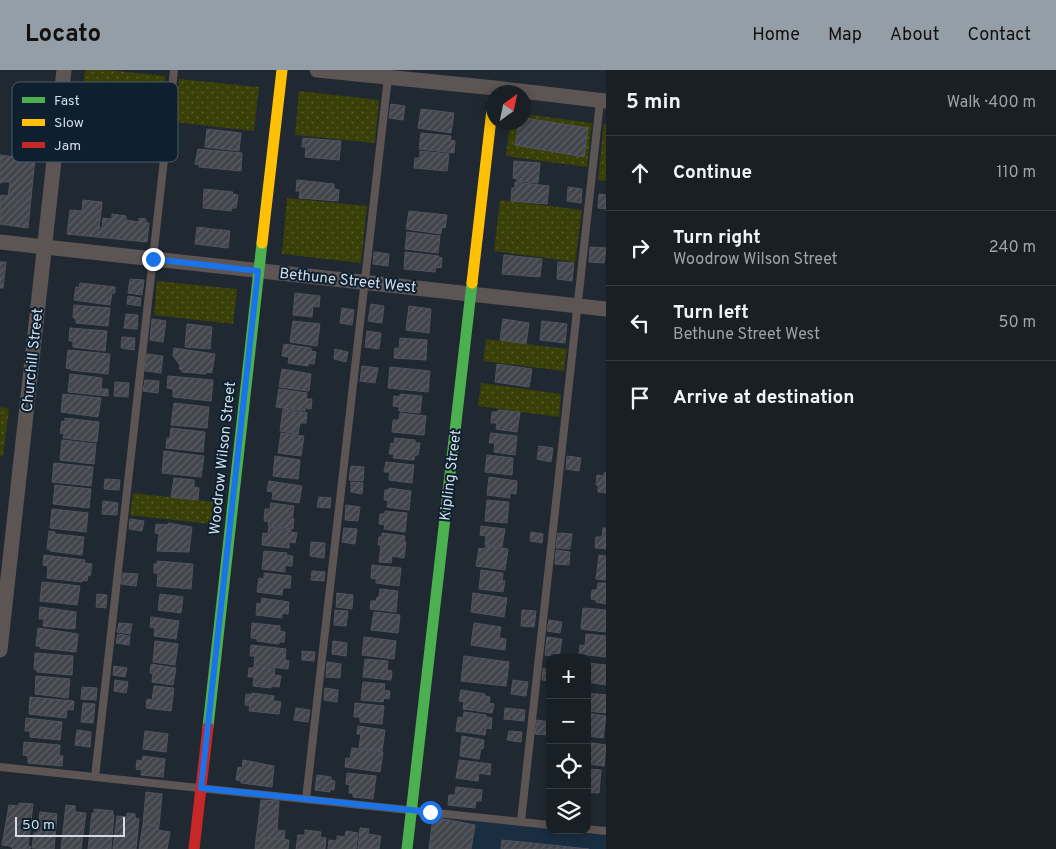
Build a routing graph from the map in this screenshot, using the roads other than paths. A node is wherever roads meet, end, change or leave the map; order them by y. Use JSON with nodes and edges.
{"nodes":[{"id":1,"x":282,"y":70,"type":"edge"},
{"id":2,"x":317,"y":70,"type":"edge"},
{"id":3,"x":388,"y":77,"type":"junction"},
{"id":4,"x":486,"y":93,"type":"edge"},
{"id":5,"x":531,"y":96,"type":"edge"},
{"id":6,"x":603,"y":101,"type":"edge"},
{"id":7,"x":490,"y":130,"type":"edge"},
{"id":8,"x":53,"y":162,"type":"edge"},
{"id":9,"x":164,"y":162,"type":"edge"},
{"id":10,"x":0,"y":242,"type":"edge"},
{"id":11,"x":44,"y":247,"type":"junction"},
{"id":12,"x":153,"y":259,"type":"junction"},
{"id":13,"x":258,"y":271,"type":"junction"},
{"id":14,"x":365,"y":282,"type":"junction"},
{"id":15,"x":471,"y":293,"type":"junction"},
{"id":16,"x":578,"y":306,"type":"junction"},
{"id":17,"x":606,"y":309,"type":"edge"},
{"id":18,"x":0,"y":650,"type":"edge"},
{"id":19,"x":0,"y":766,"type":"edge"},
{"id":20,"x":95,"y":777,"type":"junction"},
{"id":21,"x":201,"y":788,"type":"junction"},
{"id":22,"x":306,"y":799,"type":"junction"},
{"id":23,"x":411,"y":810,"type":"junction"},
{"id":24,"x":521,"y":822,"type":"junction"},
{"id":25,"x":546,"y":825,"type":"edge"},
{"id":26,"x":591,"y":829,"type":"edge"},
{"id":27,"x":606,"y":831,"type":"edge"},
{"id":28,"x":194,"y":849,"type":"edge"},
{"id":29,"x":407,"y":849,"type":"edge"}],
"edges":[{"from":1,"to":13,"type":"street","name":"Woodrow Wilson Street"},
{"from":2,"to":3,"type":"street"},
{"from":3,"to":4,"type":"street"},
{"from":3,"to":14,"type":"lane"},
{"from":5,"to":6,"type":"street"},
{"from":6,"to":16,"type":"lane"},
{"from":7,"to":15,"type":"street","name":"Kipling Street"},
{"from":8,"to":11,"type":"street","name":"Churchill Street"},
{"from":9,"to":12,"type":"lane"},
{"from":10,"to":11,"type":"street","name":"Bethune Street West"},
{"from":11,"to":12,"type":"street","name":"Bethune Street West"},
{"from":11,"to":18,"type":"street","name":"Churchill Street"},
{"from":12,"to":13,"type":"street","name":"Bethune Street West"},
{"from":12,"to":20,"type":"lane"},
{"from":13,"to":14,"type":"street","name":"Bethune Street West"},
{"from":13,"to":21,"type":"street","name":"Woodrow Wilson Street"},
{"from":14,"to":15,"type":"street","name":"Bethune Street West"},
{"from":14,"to":22,"type":"lane"},
{"from":15,"to":16,"type":"street","name":"Bethune Street West"},
{"from":15,"to":23,"type":"street","name":"Kipling Street"},
{"from":16,"to":17,"type":"street","name":"Bethune Street West"},
{"from":16,"to":24,"type":"lane"},
{"from":19,"to":20,"type":"lane"},
{"from":20,"to":21,"type":"lane"},
{"from":21,"to":22,"type":"lane"},
{"from":21,"to":28,"type":"street","name":"Woodrow Wilson Street"},
{"from":22,"to":23,"type":"lane"},
{"from":23,"to":24,"type":"lane"},
{"from":23,"to":29,"type":"street","name":"Kipling Street"},
{"from":24,"to":25,"type":"lane"},
{"from":26,"to":27,"type":"lane"}]}
